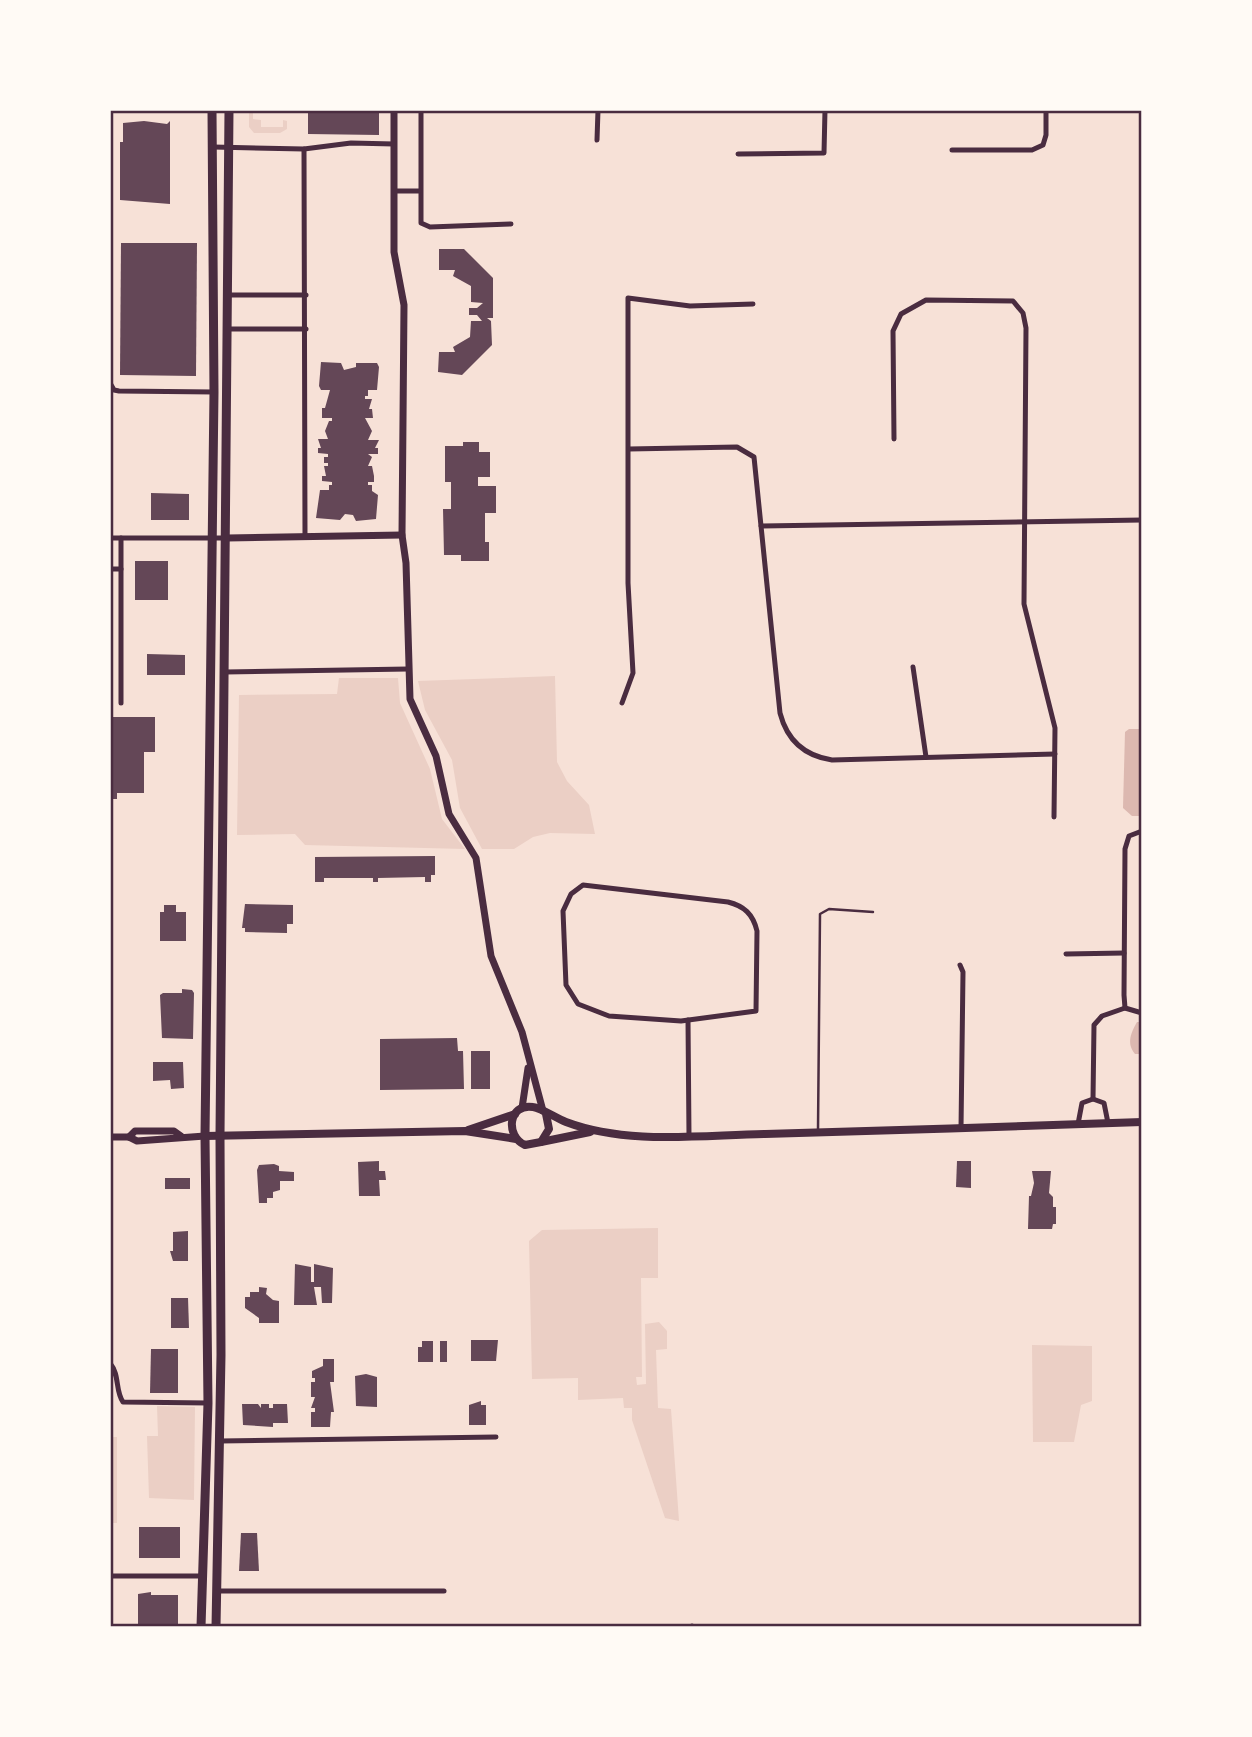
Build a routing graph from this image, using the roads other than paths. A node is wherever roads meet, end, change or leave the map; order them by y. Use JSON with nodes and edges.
{"nodes":[{"id":1,"x":212,"y":110,"type":"edge"},
{"id":2,"x":229,"y":110,"type":"edge"},
{"id":3,"x":394,"y":110,"type":"edge"},
{"id":4,"x":421,"y":110,"type":"edge"},
{"id":5,"x":598,"y":110,"type":"edge"},
{"id":6,"x":825,"y":110,"type":"edge"},
{"id":7,"x":1046,"y":110,"type":"edge"},
{"id":8,"x":597,"y":140,"type":"dead end"},
{"id":9,"x":394,"y":144,"type":"junction"},
{"id":10,"x":213,"y":147,"type":"junction"},
{"id":11,"x":228,"y":147,"type":"junction"},
{"id":12,"x":304,"y":149,"type":"junction"},
{"id":13,"x":952,"y":150,"type":"dead end"},
{"id":14,"x":738,"y":153,"type":"dead end"},
{"id":15,"x":394,"y":191,"type":"junction"},
{"id":16,"x":419,"y":191,"type":"junction"},
{"id":17,"x":512,"y":224,"type":"dead end"},
{"id":18,"x":227,"y":295,"type":"junction"},
{"id":19,"x":306,"y":295,"type":"junction"},
{"id":20,"x":754,"y":304,"type":"dead end"},
{"id":21,"x":227,"y":329,"type":"junction"},
{"id":22,"x":306,"y":329,"type":"junction"},
{"id":23,"x":110,"y":383,"type":"edge"},
{"id":24,"x":214,"y":392,"type":"junction"},
{"id":25,"x":894,"y":439,"type":"dead end"},
{"id":26,"x":629,"y":449,"type":"junction"},
{"id":27,"x":1142,"y":520,"type":"edge"},
{"id":28,"x":1024,"y":524,"type":"junction"},
{"id":29,"x":761,"y":526,"type":"junction"},
{"id":30,"x":402,"y":535,"type":"junction"},
{"id":31,"x":305,"y":537,"type":"junction"},
{"id":32,"x":110,"y":538,"type":"edge"},
{"id":33,"x":121,"y":538,"type":"junction"},
{"id":34,"x":227,"y":538,"type":"junction"},
{"id":35,"x":211,"y":539,"type":"junction"},
{"id":36,"x":110,"y":569,"type":"edge"},
{"id":37,"x":121,"y":569,"type":"junction"},
{"id":38,"x":913,"y":667,"type":"dead end"},
{"id":39,"x":408,"y":669,"type":"junction"},
{"id":40,"x":225,"y":672,"type":"junction"},
{"id":41,"x":121,"y":703,"type":"dead end"},
{"id":42,"x":622,"y":703,"type":"dead end"},
{"id":43,"x":1055,"y":754,"type":"junction"},
{"id":44,"x":926,"y":757,"type":"junction"},
{"id":45,"x":1054,"y":817,"type":"dead end"},
{"id":46,"x":1142,"y":831,"type":"edge"},
{"id":47,"x":873,"y":912,"type":"dead end"},
{"id":48,"x":1124,"y":953,"type":"junction"},
{"id":49,"x":1066,"y":954,"type":"dead end"},
{"id":50,"x":960,"y":965,"type":"dead end"},
{"id":51,"x":1128,"y":1010,"type":"junction"},
{"id":52,"x":1142,"y":1013,"type":"edge"},
{"id":53,"x":688,"y":1020,"type":"junction"},
{"id":54,"x":528,"y":1064,"type":"junction"},
{"id":55,"x":1093,"y":1099,"type":"junction"},
{"id":56,"x":518,"y":1111,"type":"junction"},
{"id":57,"x":544,"y":1113,"type":"junction"},
{"id":58,"x":1142,"y":1122,"type":"edge"},
{"id":59,"x":1108,"y":1123,"type":"junction"},
{"id":60,"x":1078,"y":1124,"type":"junction"},
{"id":61,"x":961,"y":1129,"type":"junction"},
{"id":62,"x":465,"y":1131,"type":"junction"},
{"id":63,"x":590,"y":1132,"type":"junction"},
{"id":64,"x":818,"y":1133,"type":"junction"},
{"id":65,"x":205,"y":1136,"type":"junction"},
{"id":66,"x":220,"y":1136,"type":"junction"},
{"id":67,"x":689,"y":1136,"type":"junction"},
{"id":68,"x":110,"y":1137,"type":"edge"},
{"id":69,"x":516,"y":1139,"type":"junction"},
{"id":70,"x":541,"y":1142,"type":"junction"},
{"id":71,"x":110,"y":1363,"type":"edge"},
{"id":72,"x":208,"y":1404,"type":"junction"},
{"id":73,"x":496,"y":1437,"type":"dead end"},
{"id":74,"x":220,"y":1441,"type":"junction"},
{"id":75,"x":110,"y":1576,"type":"edge"},
{"id":76,"x":202,"y":1576,"type":"junction"},
{"id":77,"x":216,"y":1591,"type":"junction"},
{"id":78,"x":444,"y":1591,"type":"dead end"},
{"id":79,"x":201,"y":1627,"type":"edge"},
{"id":80,"x":216,"y":1627,"type":"edge"}],
"edges":[{"from":1,"to":10,"type":"main road"},
{"from":2,"to":11,"type":"main road"},
{"from":3,"to":9,"type":"street"},
{"from":4,"to":16,"type":"street"},
{"from":5,"to":8,"type":"street"},
{"from":6,"to":14,"type":"street"},
{"from":7,"to":13,"type":"street"},
{"from":9,"to":12,"type":"street"},
{"from":9,"to":15,"type":"street"},
{"from":10,"to":11,"type":"street"},
{"from":10,"to":24,"type":"main road"},
{"from":11,"to":12,"type":"street"},
{"from":11,"to":18,"type":"main road"},
{"from":12,"to":19,"type":"street"},
{"from":15,"to":16,"type":"street"},
{"from":15,"to":30,"type":"street"},
{"from":16,"to":17,"type":"street"},
{"from":18,"to":19,"type":"street"},
{"from":18,"to":21,"type":"main road"},
{"from":19,"to":22,"type":"street"},
{"from":20,"to":26,"type":"street"},
{"from":21,"to":22,"type":"street"},
{"from":21,"to":34,"type":"main road"},
{"from":22,"to":31,"type":"street"},
{"from":23,"to":24,"type":"street"},
{"from":24,"to":35,"type":"main road"},
{"from":25,"to":28,"type":"street"},
{"from":26,"to":29,"type":"street"},
{"from":26,"to":42,"type":"street"},
{"from":27,"to":28,"type":"street"},
{"from":28,"to":29,"type":"street"},
{"from":28,"to":43,"type":"street"},
{"from":29,"to":44,"type":"street"},
{"from":30,"to":31,"type":"street"},
{"from":30,"to":39,"type":"street"},
{"from":31,"to":34,"type":"street"},
{"from":32,"to":33,"type":"street"},
{"from":33,"to":35,"type":"street"},
{"from":33,"to":37,"type":"street"},
{"from":34,"to":35,"type":"street"},
{"from":34,"to":40,"type":"main road"},
{"from":35,"to":65,"type":"main road"},
{"from":36,"to":37,"type":"street"},
{"from":37,"to":41,"type":"street"},
{"from":38,"to":44,"type":"street"},
{"from":39,"to":40,"type":"street"},
{"from":39,"to":54,"type":"street"},
{"from":40,"to":66,"type":"main road"},
{"from":43,"to":44,"type":"street"},
{"from":43,"to":45,"type":"street"},
{"from":46,"to":48,"type":"street"},
{"from":47,"to":64,"type":"lane"},
{"from":48,"to":49,"type":"street"},
{"from":48,"to":51,"type":"street"},
{"from":50,"to":61,"type":"street"},
{"from":51,"to":52,"type":"street"},
{"from":51,"to":55,"type":"street"},
{"from":53,"to":53,"type":"street"},
{"from":53,"to":67,"type":"street"},
{"from":54,"to":56,"type":"street"},
{"from":54,"to":57,"type":"street"},
{"from":55,"to":59,"type":"street"},
{"from":55,"to":60,"type":"street"},
{"from":56,"to":57,"type":"main road"},
{"from":56,"to":62,"type":"main road"},
{"from":56,"to":69,"type":"main road"},
{"from":57,"to":63,"type":"main road"},
{"from":57,"to":70,"type":"main road"},
{"from":58,"to":59,"type":"main road"},
{"from":59,"to":60,"type":"main road"},
{"from":60,"to":61,"type":"main road"},
{"from":61,"to":64,"type":"main road"},
{"from":62,"to":66,"type":"main road"},
{"from":62,"to":69,"type":"main road"},
{"from":63,"to":67,"type":"main road"},
{"from":63,"to":70,"type":"main road"},
{"from":64,"to":67,"type":"main road"},
{"from":65,"to":66,"type":"main road"},
{"from":65,"to":68,"type":"street"},
{"from":65,"to":72,"type":"main road"},
{"from":66,"to":74,"type":"main road"},
{"from":69,"to":70,"type":"main road"},
{"from":71,"to":72,"type":"street"},
{"from":72,"to":76,"type":"main road"},
{"from":73,"to":74,"type":"street"},
{"from":74,"to":77,"type":"main road"},
{"from":75,"to":76,"type":"street"},
{"from":76,"to":79,"type":"main road"},
{"from":77,"to":78,"type":"street"},
{"from":77,"to":80,"type":"main road"}]}
